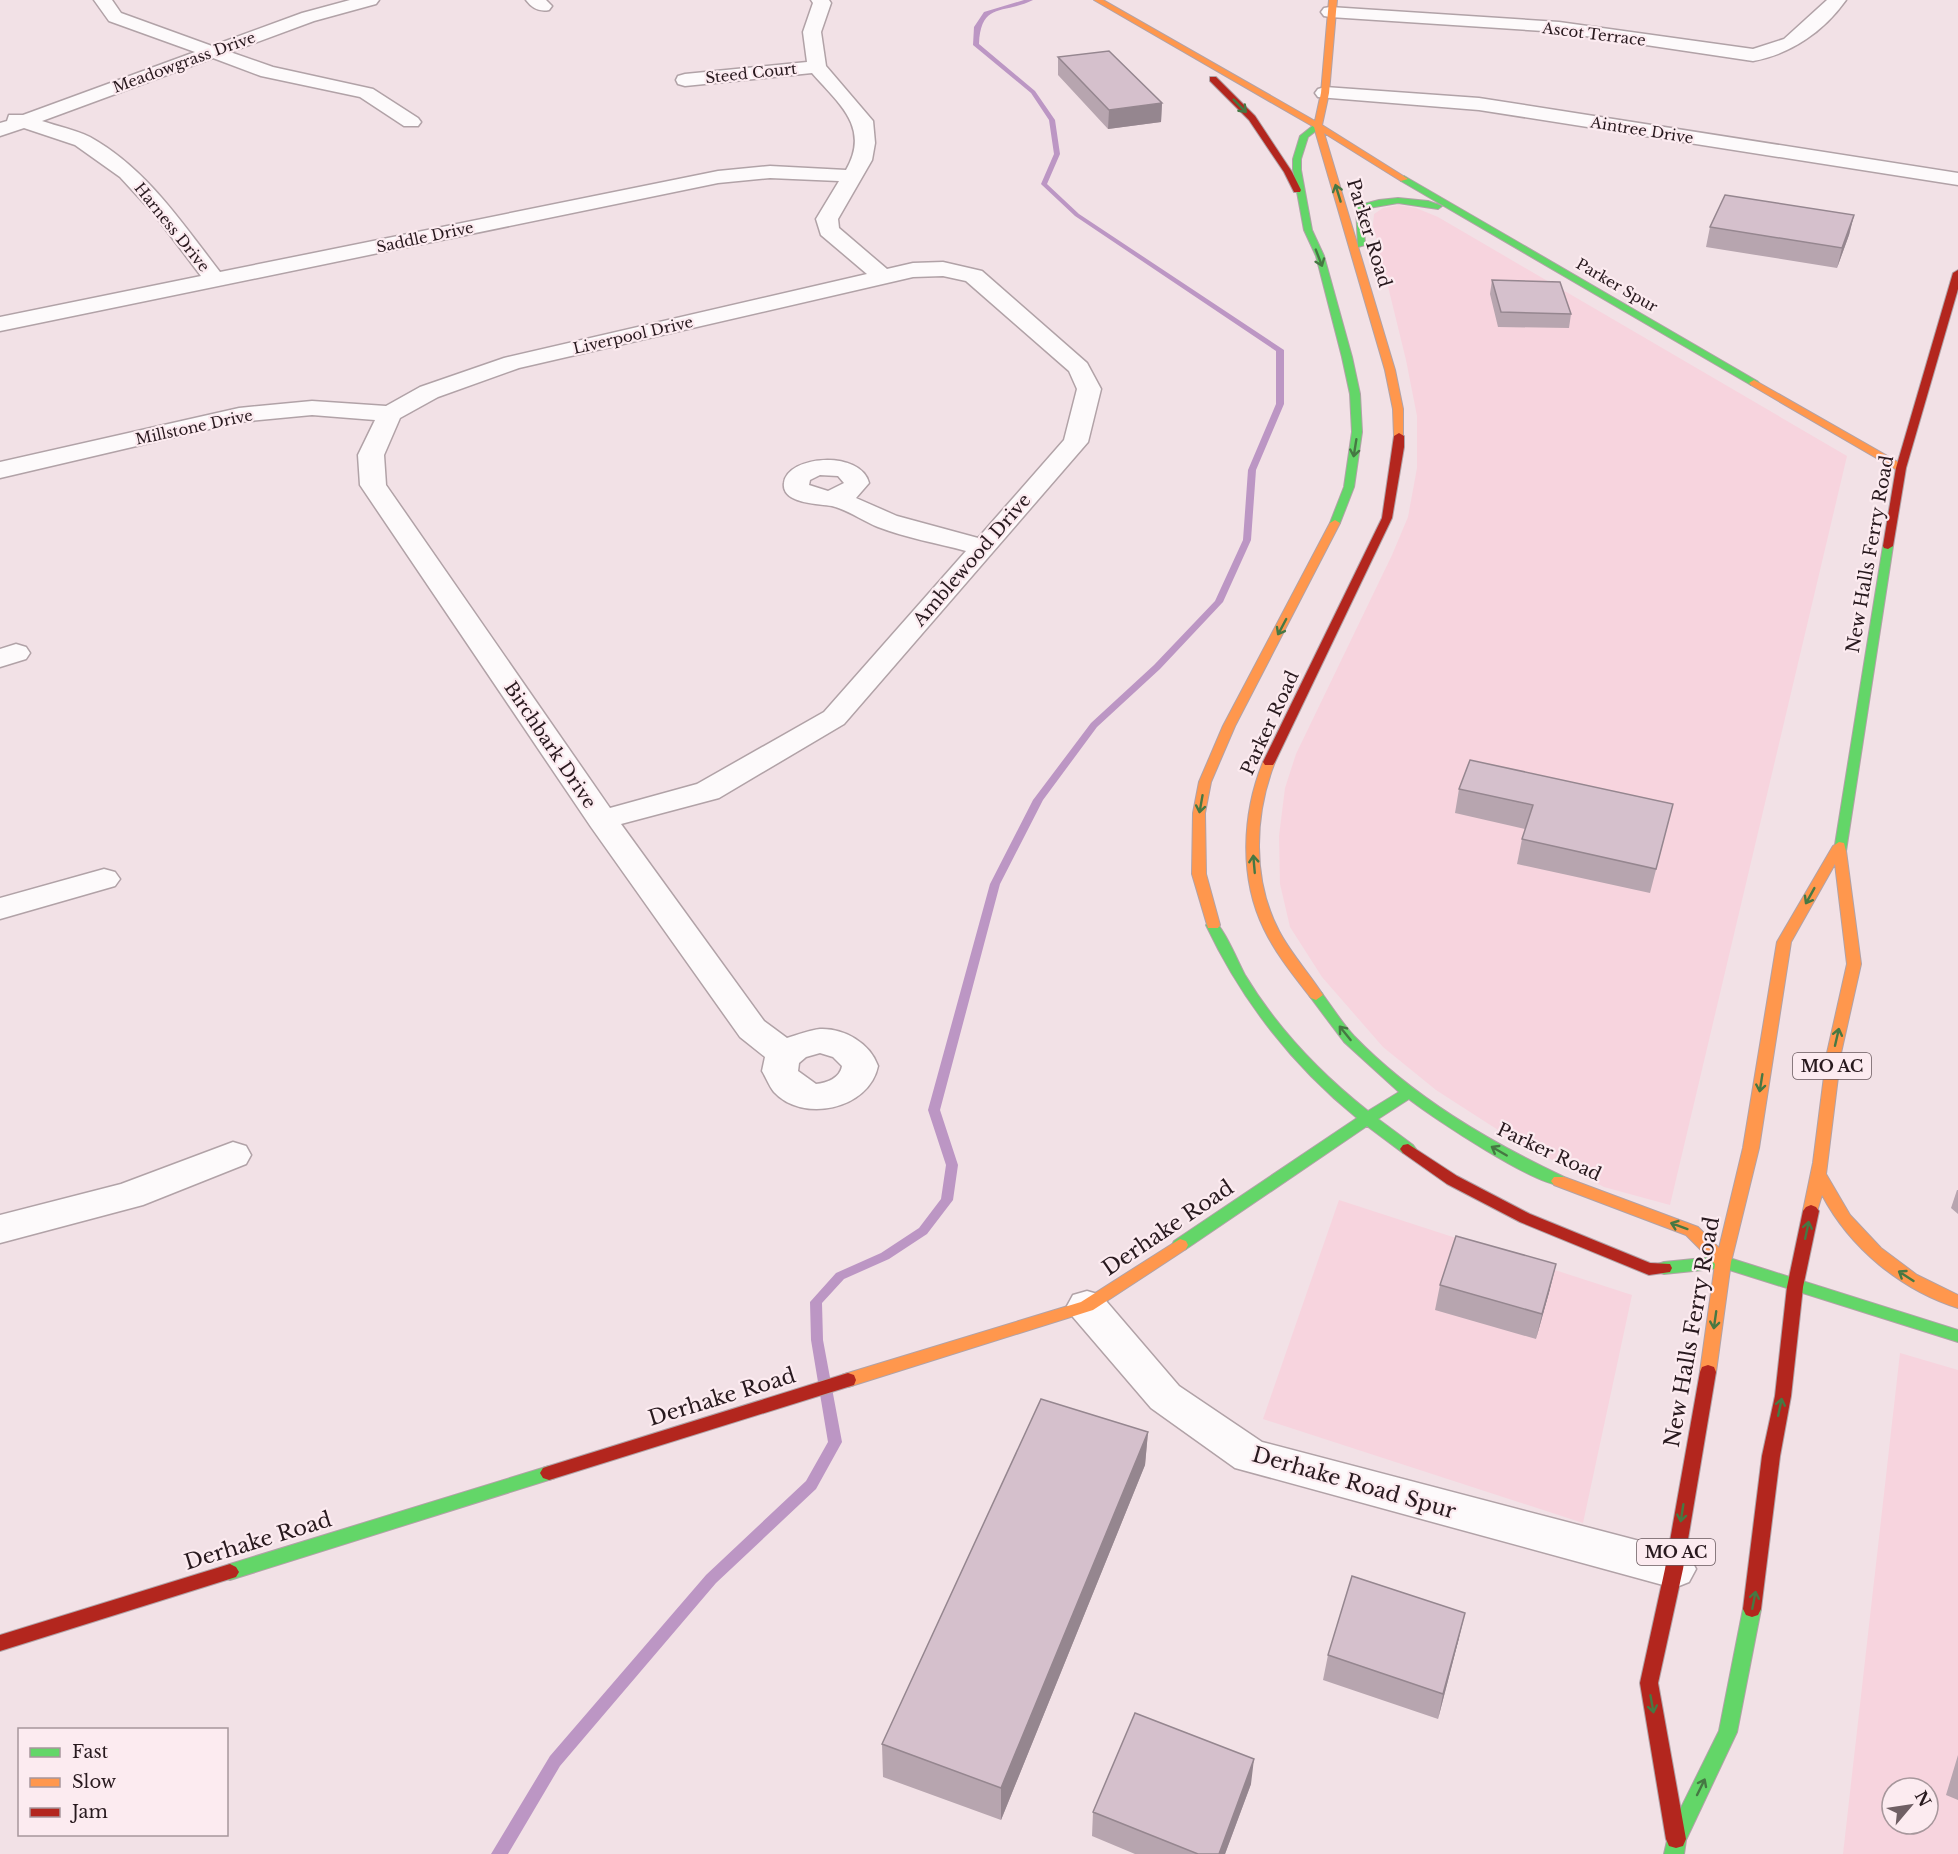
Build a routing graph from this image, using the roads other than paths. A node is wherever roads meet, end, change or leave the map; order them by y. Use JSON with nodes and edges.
{"nodes":[{"id":1,"x":104,"y":0,"type":"edge"},
{"id":2,"x":370,"y":0,"type":"edge"},
{"id":3,"x":820,"y":0,"type":"edge"},
{"id":4,"x":1098,"y":0,"type":"edge"},
{"id":5,"x":1837,"y":0,"type":"edge"},
{"id":6,"x":1332,"y":6,"type":"edge"},
{"id":7,"x":209,"y":52,"type":"junction"},
{"id":8,"x":1206,"y":61,"type":"junction"},
{"id":9,"x":817,"y":67,"type":"junction"},
{"id":10,"x":685,"y":80,"type":"dead end"},
{"id":11,"x":1311,"y":96,"type":"junction"},
{"id":12,"x":1269,"y":97,"type":"junction"},
{"id":13,"x":0,"y":113,"type":"edge"},
{"id":14,"x":24,"y":121,"type":"junction"},
{"id":15,"x":411,"y":122,"type":"dead end"},
{"id":16,"x":1318,"y":126,"type":"junction"},
{"id":17,"x":0,"y":130,"type":"edge"},
{"id":18,"x":853,"y":176,"type":"junction"},
{"id":19,"x":1958,"y":179,"type":"edge"},
{"id":20,"x":1303,"y":202,"type":"junction"},
{"id":21,"x":1455,"y":210,"type":"junction"},
{"id":22,"x":1958,"y":273,"type":"edge"},
{"id":23,"x":1363,"y":274,"type":"junction"},
{"id":24,"x":883,"y":276,"type":"junction"},
{"id":25,"x":215,"y":280,"type":"junction"},
{"id":26,"x":0,"y":324,"type":"edge"},
{"id":27,"x":390,"y":414,"type":"junction"},
{"id":28,"x":1901,"y":468,"type":"junction"},
{"id":29,"x":0,"y":470,"type":"edge"},
{"id":30,"x":835,"y":498,"type":"dead end"},
{"id":31,"x":983,"y":547,"type":"junction"},
{"id":32,"x":602,"y":820,"type":"junction"},
{"id":33,"x":1839,"y":846,"type":"junction"},
{"id":34,"x":105,"y":879,"type":"dead end"},
{"id":35,"x":0,"y":909,"type":"edge"},
{"id":36,"x":785,"y":1054,"type":"dead end"},
{"id":37,"x":1409,"y":1092,"type":"junction"},
{"id":38,"x":1365,"y":1119,"type":"junction"},
{"id":39,"x":233,"y":1155,"type":"dead end"},
{"id":40,"x":1818,"y":1174,"type":"junction"},
{"id":41,"x":0,"y":1229,"type":"edge"},
{"id":42,"x":1723,"y":1262,"type":"junction"},
{"id":43,"x":1794,"y":1287,"type":"junction"},
{"id":44,"x":1958,"y":1302,"type":"edge"},
{"id":45,"x":1087,"y":1306,"type":"junction"},
{"id":46,"x":1958,"y":1336,"type":"edge"},
{"id":47,"x":1674,"y":1569,"type":"junction"},
{"id":48,"x":0,"y":1643,"type":"edge"},
{"id":49,"x":1676,"y":1839,"type":"junction"},
{"id":50,"x":1674,"y":1854,"type":"edge"}],
"edges":[{"from":1,"to":7,"type":"street"},
{"from":2,"to":7,"type":"street","name":"Meadowgrass Drive"},
{"from":3,"to":9,"type":"street"},
{"from":4,"to":8,"type":"main road"},
{"from":5,"to":6,"type":"street","name":"Ascot Terrace"},
{"from":6,"to":11,"type":"main road"},
{"from":7,"to":14,"type":"street","name":"Meadowgrass Drive"},
{"from":7,"to":15,"type":"street"},
{"from":8,"to":12,"type":"main road"},
{"from":8,"to":20,"type":"main road","name":"Parker Road","one_way":true},
{"from":9,"to":10,"type":"street","name":"Steed Court"},
{"from":9,"to":18,"type":"street"},
{"from":11,"to":12,"type":"main road"},
{"from":11,"to":16,"type":"main road"},
{"from":11,"to":19,"type":"street","name":"Aintree Drive"},
{"from":12,"to":16,"type":"main road"},
{"from":13,"to":14,"type":"street","name":"Harness Drive"},
{"from":14,"to":17,"type":"street","name":"Meadowgrass Drive"},
{"from":14,"to":25,"type":"street","name":"Harness Drive"},
{"from":16,"to":20,"type":"main road","name":"Parker Road"},
{"from":16,"to":21,"type":"main road","name":"Parker Spur"},
{"from":23,"to":16,"type":"main road","name":"Parker Road","one_way":true},
{"from":18,"to":24,"type":"street"},
{"from":18,"to":25,"type":"street","name":"Saddle Drive"},
{"from":20,"to":38,"type":"main road","name":"Parker Road","one_way":true},
{"from":21,"to":23,"type":"main road"},
{"from":21,"to":28,"type":"main road","name":"Parker Spur"},
{"from":22,"to":28,"type":"main road","name":"New Halls Ferry Road","number":"MO AC"},
{"from":37,"to":23,"type":"main road","name":"Parker Road","one_way":true},
{"from":24,"to":27,"type":"street","name":"Liverpool Drive"},
{"from":24,"to":31,"type":"street","name":"Amblewood Drive"},
{"from":25,"to":26,"type":"street","name":"Saddle Drive"},
{"from":27,"to":29,"type":"street","name":"Millstone Drive"},
{"from":27,"to":32,"type":"street","name":"Birchbark Drive"},
{"from":28,"to":33,"type":"main road","name":"New Halls Ferry Road","number":"MO AC"},
{"from":30,"to":31,"type":"street"},
{"from":31,"to":32,"type":"street","name":"Amblewood Drive"},
{"from":32,"to":36,"type":"street","name":"Birchbark Drive"},
{"from":40,"to":33,"type":"main road","name":"New Halls Ferry Road","number":"MO AC","one_way":true},
{"from":33,"to":42,"type":"main road","name":"New Halls Ferry Road","number":"MO AC","one_way":true},
{"from":34,"to":35,"type":"street"},
{"from":37,"to":38,"type":"main road","name":"Derhake Road"},
{"from":42,"to":37,"type":"main road","name":"Parker Road","one_way":true},
{"from":38,"to":42,"type":"main road","name":"Parker Road"},
{"from":38,"to":45,"type":"main road","name":"Derhake Road"},
{"from":39,"to":41,"type":"street"},
{"from":43,"to":40,"type":"main road","name":"New Halls Ferry Road","number":"MO AC","one_way":true},
{"from":44,"to":40,"type":"main road","one_way":true},
{"from":42,"to":43,"type":"main road","name":"Parker Road"},
{"from":42,"to":47,"type":"main road","name":"New Halls Ferry Road","number":"MO AC","one_way":true},
{"from":43,"to":46,"type":"main road","name":"Parker Road"},
{"from":49,"to":43,"type":"main road","name":"New Halls Ferry Road","number":"MO AC","one_way":true},
{"from":45,"to":47,"type":"street","name":"Derhake Road Spur"},
{"from":45,"to":48,"type":"main road","name":"Derhake Road"},
{"from":47,"to":49,"type":"main road","name":"New Halls Ferry Road","number":"MO AC","one_way":true},
{"from":49,"to":50,"type":"main road","name":"New Halls Ferry Road","number":"MO AC"}]}
